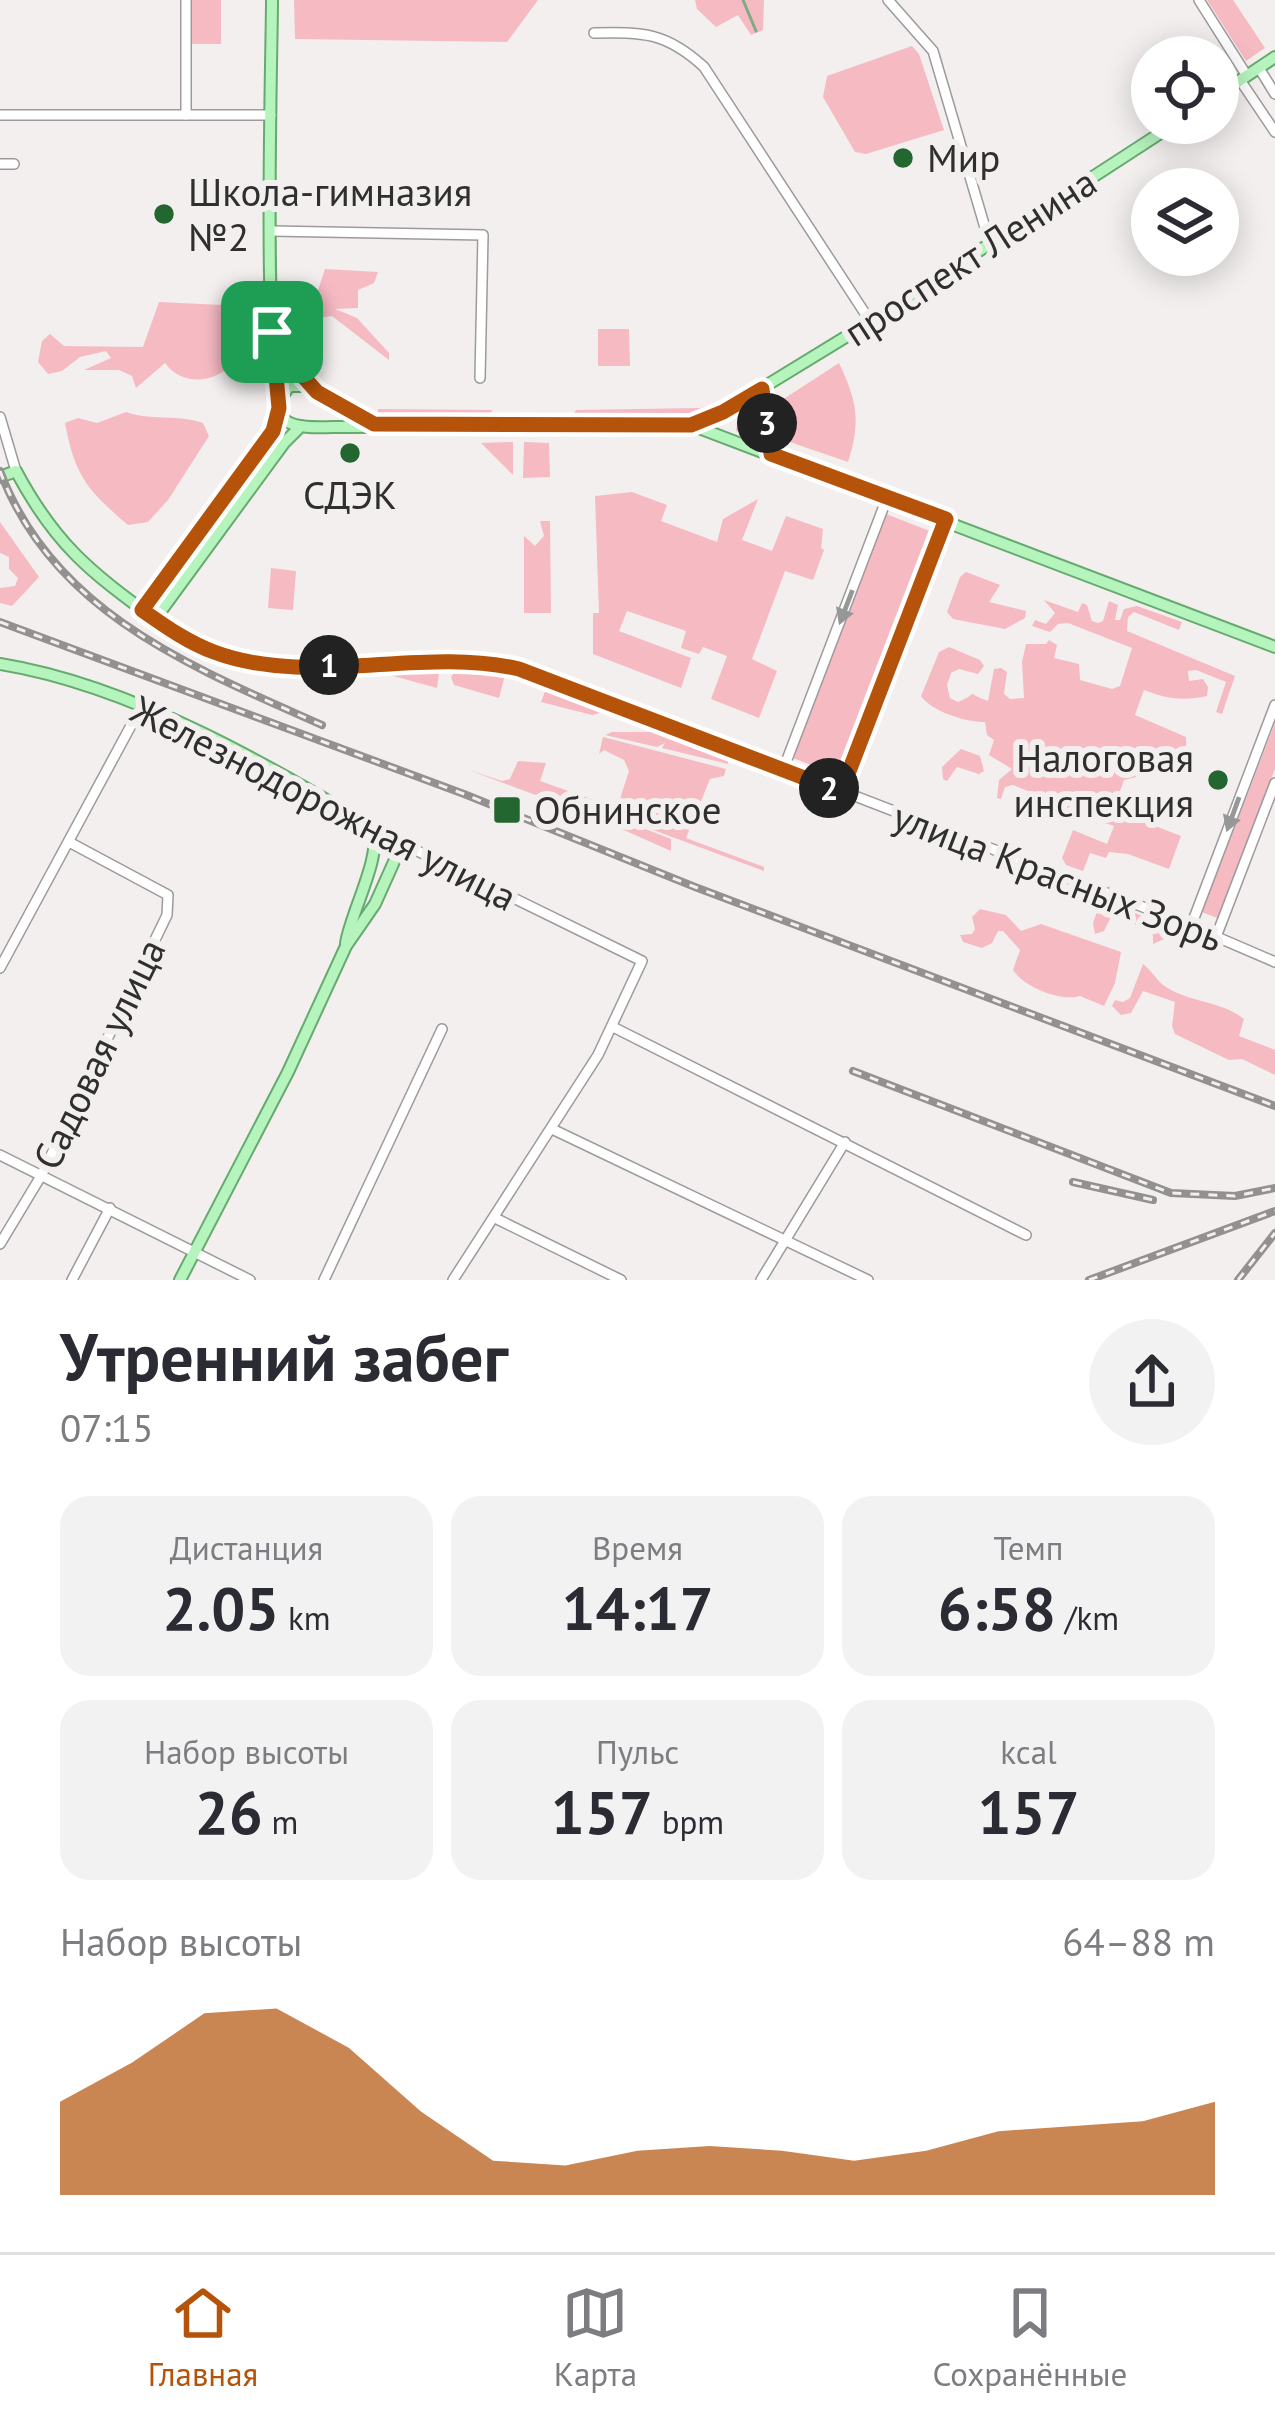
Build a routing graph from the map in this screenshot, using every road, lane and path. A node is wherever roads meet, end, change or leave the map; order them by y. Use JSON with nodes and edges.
{"nodes":[{"id":1,"x":186,"y":0,"type":"edge"},
{"id":2,"x":272,"y":0,"type":"edge"},
{"id":3,"x":888,"y":0,"type":"edge"},
{"id":4,"x":1199,"y":0,"type":"edge"},
{"id":5,"x":594,"y":33,"type":"dead end"},
{"id":6,"x":1275,"y":57,"type":"edge"},
{"id":7,"x":1258,"y":68,"type":"junction"},
{"id":8,"x":1244,"y":78,"type":"junction"},
{"id":9,"x":1239,"y":81,"type":"edge"},
{"id":10,"x":1275,"y":94,"type":"edge"},
{"id":11,"x":0,"y":115,"type":"edge"},
{"id":12,"x":186,"y":115,"type":"junction"},
{"id":13,"x":272,"y":115,"type":"junction"},
{"id":14,"x":1275,"y":132,"type":"edge"},
{"id":15,"x":1144,"y":144,"type":"edge"},
{"id":16,"x":0,"y":164,"type":"edge"},
{"id":17,"x":14,"y":164,"type":"dead end"},
{"id":18,"x":272,"y":232,"type":"junction"},
{"id":19,"x":994,"y":243,"type":"junction"},
{"id":20,"x":870,"y":321,"type":"junction"},
{"id":21,"x":272,"y":332,"type":"junction"},
{"id":22,"x":481,"y":378,"type":"dead end"},
{"id":23,"x":762,"y":389,"type":"junction"},
{"id":24,"x":315,"y":390,"type":"junction"},
{"id":25,"x":279,"y":406,"type":"junction"},
{"id":26,"x":0,"y":417,"type":"edge"},
{"id":27,"x":374,"y":424,"type":"junction"},
{"id":28,"x":303,"y":425,"type":"junction"},
{"id":29,"x":691,"y":425,"type":"junction"},
{"id":30,"x":771,"y":454,"type":"junction"},
{"id":31,"x":16,"y":472,"type":"junction"},
{"id":32,"x":0,"y":477,"type":"edge"},
{"id":33,"x":887,"y":498,"type":"junction"},
{"id":34,"x":946,"y":519,"type":"junction"},
{"id":35,"x":142,"y":610,"type":"junction"},
{"id":36,"x":155,"y":619,"type":"junction"},
{"id":37,"x":1275,"y":646,"type":"edge"},
{"id":38,"x":0,"y":664,"type":"edge"},
{"id":39,"x":1275,"y":705,"type":"edge"},
{"id":40,"x":141,"y":707,"type":"junction"},
{"id":41,"x":783,"y":770,"type":"junction"},
{"id":42,"x":1275,"y":783,"type":"edge"},
{"id":43,"x":841,"y":792,"type":"junction"},
{"id":44,"x":371,"y":826,"type":"junction"},
{"id":45,"x":393,"y":839,"type":"junction"},
{"id":46,"x":69,"y":842,"type":"junction"},
{"id":47,"x":376,"y":847,"type":"junction"},
{"id":48,"x":411,"y":849,"type":"junction"},
{"id":49,"x":397,"y":855,"type":"junction"},
{"id":50,"x":356,"y":899,"type":"junction"},
{"id":51,"x":375,"y":904,"type":"junction"},
{"id":52,"x":1191,"y":926,"type":"junction"},
{"id":53,"x":1216,"y":937,"type":"junction"},
{"id":54,"x":346,"y":946,"type":"junction"},
{"id":55,"x":1275,"y":962,"type":"edge"},
{"id":56,"x":0,"y":968,"type":"edge"},
{"id":57,"x":613,"y":1027,"type":"junction"},
{"id":58,"x":442,"y":1029,"type":"dead end"},
{"id":59,"x":552,"y":1129,"type":"junction"},
{"id":60,"x":845,"y":1142,"type":"junction"},
{"id":61,"x":0,"y":1155,"type":"edge"},
{"id":62,"x":41,"y":1176,"type":"junction"},
{"id":63,"x":110,"y":1208,"type":"junction"},
{"id":64,"x":495,"y":1218,"type":"junction"},
{"id":65,"x":1026,"y":1235,"type":"dead end"},
{"id":66,"x":786,"y":1240,"type":"junction"},
{"id":67,"x":0,"y":1244,"type":"edge"},
{"id":68,"x":196,"y":1250,"type":"junction"},
{"id":69,"x":72,"y":1280,"type":"edge"},
{"id":70,"x":180,"y":1280,"type":"edge"},
{"id":71,"x":250,"y":1280,"type":"edge"},
{"id":72,"x":324,"y":1280,"type":"edge"},
{"id":73,"x":453,"y":1280,"type":"edge"},
{"id":74,"x":621,"y":1280,"type":"edge"},
{"id":75,"x":761,"y":1280,"type":"edge"},
{"id":76,"x":868,"y":1280,"type":"edge"}],
"edges":[{"from":1,"to":12,"type":"street"},
{"from":2,"to":13,"type":"main road"},
{"from":3,"to":19,"type":"street"},
{"from":4,"to":8,"type":"street"},
{"from":5,"to":20,"type":"street"},
{"from":6,"to":7,"type":"main road"},
{"from":7,"to":8,"type":"main road"},
{"from":7,"to":10,"type":"street"},
{"from":8,"to":9,"type":"main road"},
{"from":8,"to":14,"type":"street"},
{"from":11,"to":12,"type":"street"},
{"from":12,"to":13,"type":"street"},
{"from":13,"to":18,"type":"main road"},
{"from":15,"to":19,"type":"main road","name":"проспект Ленина"},
{"from":16,"to":17,"type":"street"},
{"from":18,"to":21,"type":"main road"},
{"from":18,"to":22,"type":"street"},
{"from":19,"to":20,"type":"main road","name":"проспект Ленина"},
{"from":20,"to":23,"type":"main road","name":"проспект Ленина"},
{"from":21,"to":24,"type":"main road"},
{"from":21,"to":25,"type":"main road"},
{"from":23,"to":29,"type":"main road","name":"проспект Ленина"},
{"from":23,"to":30,"type":"main road"},
{"from":24,"to":25,"type":"main road"},
{"from":24,"to":27,"type":"main road"},
{"from":24,"to":28,"type":"main road"},
{"from":25,"to":28,"type":"main road"},
{"from":25,"to":35,"type":"main road"},
{"from":26,"to":31,"type":"street"},
{"from":27,"to":28,"type":"main road"},
{"from":27,"to":29,"type":"main road"},
{"from":28,"to":36,"type":"main road"},
{"from":29,"to":30,"type":"main road"},
{"from":30,"to":33,"type":"main road"},
{"from":31,"to":32,"type":"main road"},
{"from":31,"to":35,"type":"main road"},
{"from":33,"to":34,"type":"main road"},
{"from":33,"to":41,"type":"street","one_way":true},
{"from":34,"to":37,"type":"main road"},
{"from":34,"to":43,"type":"street"},
{"from":35,"to":36,"type":"main road"},
{"from":36,"to":41,"type":"street","name":"улица Красных Зорь"},
{"from":38,"to":40,"type":"main road","name":"Железнодорожная улица"},
{"from":39,"to":52,"type":"street","one_way":true},
{"from":40,"to":44,"type":"main road","name":"Железнодорожная улица"},
{"from":40,"to":46,"type":"street"},
{"from":41,"to":43,"type":"street","name":"улица Красных Зорь"},
{"from":42,"to":53,"type":"street"},
{"from":43,"to":52,"type":"street","name":"улица Красных Зорь"},
{"from":44,"to":45,"type":"main road","name":"Железнодорожная улица"},
{"from":44,"to":47,"type":"main road"},
{"from":45,"to":47,"type":"main road"},
{"from":45,"to":48,"type":"street","name":"Железнодорожная улица"},
{"from":45,"to":49,"type":"main road"},
{"from":46,"to":56,"type":"street"},
{"from":46,"to":62,"type":"street","name":"Садовая улица"},
{"from":47,"to":50,"type":"main road"},
{"from":48,"to":49,"type":"street"},
{"from":48,"to":57,"type":"street","name":"Железнодорожная улица"},
{"from":49,"to":51,"type":"main road"},
{"from":50,"to":51,"type":"main road"},
{"from":50,"to":54,"type":"main road"},
{"from":51,"to":54,"type":"main road"},
{"from":52,"to":53,"type":"street","name":"улица Красных Зорь"},
{"from":53,"to":55,"type":"street","name":"улица Красных Зорь"},
{"from":54,"to":68,"type":"main road"},
{"from":57,"to":59,"type":"street"},
{"from":57,"to":60,"type":"street"},
{"from":58,"to":72,"type":"street"},
{"from":59,"to":64,"type":"street"},
{"from":59,"to":66,"type":"street"},
{"from":60,"to":65,"type":"street"},
{"from":60,"to":66,"type":"street"},
{"from":61,"to":62,"type":"street"},
{"from":62,"to":63,"type":"street"},
{"from":62,"to":67,"type":"street","name":"Садовая улица"},
{"from":63,"to":68,"type":"street"},
{"from":63,"to":69,"type":"street"},
{"from":64,"to":73,"type":"street"},
{"from":64,"to":74,"type":"street"},
{"from":66,"to":75,"type":"street"},
{"from":66,"to":76,"type":"street"},
{"from":68,"to":70,"type":"main road"},
{"from":68,"to":71,"type":"street"}]}
